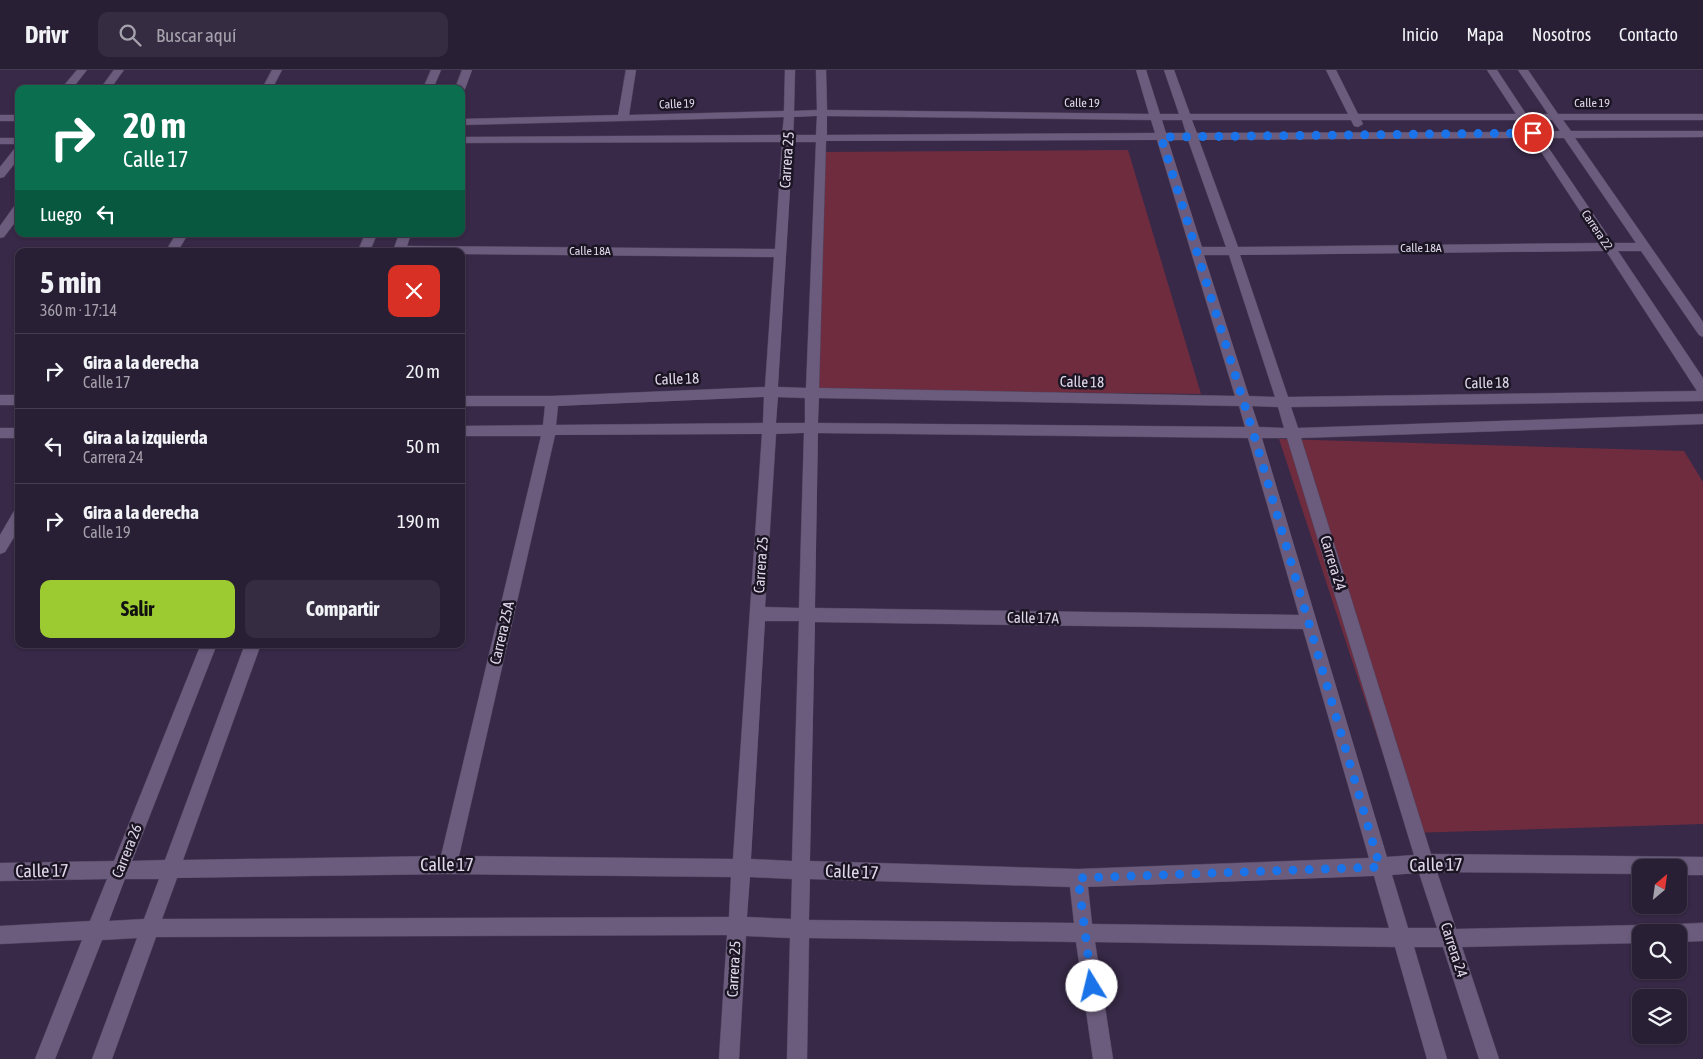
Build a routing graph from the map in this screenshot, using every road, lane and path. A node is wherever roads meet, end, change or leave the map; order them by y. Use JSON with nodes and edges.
{"nodes":[{"id":1,"x":82,"y":70,"type":"edge"},
{"id":2,"x":119,"y":70,"type":"edge"},
{"id":3,"x":277,"y":70,"type":"edge"},
{"id":4,"x":436,"y":70,"type":"edge"},
{"id":5,"x":466,"y":70,"type":"edge"},
{"id":6,"x":631,"y":70,"type":"edge"},
{"id":7,"x":790,"y":70,"type":"edge"},
{"id":8,"x":821,"y":70,"type":"edge"},
{"id":9,"x":1141,"y":70,"type":"edge"},
{"id":10,"x":1169,"y":70,"type":"edge"},
{"id":11,"x":1331,"y":70,"type":"edge"},
{"id":12,"x":1492,"y":70,"type":"edge"},
{"id":13,"x":1523,"y":70,"type":"edge"},
{"id":14,"x":69,"y":85,"type":"edge"},
{"id":15,"x":108,"y":85,"type":"edge"},
{"id":16,"x":269,"y":85,"type":"edge"},
{"id":17,"x":430,"y":85,"type":"edge"},
{"id":18,"x":461,"y":85,"type":"edge"},
{"id":19,"x":790,"y":114,"type":"junction"},
{"id":20,"x":822,"y":114,"type":"junction"},
{"id":21,"x":1522,"y":116,"type":"junction"},
{"id":22,"x":1184,"y":117,"type":"junction"},
{"id":23,"x":1356,"y":117,"type":"junction"},
{"id":24,"x":1556,"y":117,"type":"junction"},
{"id":25,"x":1703,"y":117,"type":"edge"},
{"id":26,"x":0,"y":118,"type":"edge"},
{"id":27,"x":15,"y":118,"type":"edge"},
{"id":28,"x":1154,"y":118,"type":"junction"},
{"id":29,"x":623,"y":119,"type":"junction"},
{"id":30,"x":465,"y":122,"type":"edge"},
{"id":31,"x":1533,"y":133,"type":"junction"},
{"id":32,"x":1567,"y":134,"type":"junction"},
{"id":33,"x":1703,"y":134,"type":"edge"},
{"id":34,"x":1363,"y":135,"type":"junction"},
{"id":35,"x":1191,"y":136,"type":"junction"},
{"id":36,"x":1161,"y":137,"type":"junction"},
{"id":37,"x":822,"y":138,"type":"junction"},
{"id":38,"x":788,"y":139,"type":"junction"},
{"id":39,"x":465,"y":140,"type":"edge"},
{"id":40,"x":0,"y":141,"type":"edge"},
{"id":41,"x":15,"y":141,"type":"edge"},
{"id":42,"x":15,"y":155,"type":"edge"},
{"id":43,"x":0,"y":175,"type":"edge"},
{"id":44,"x":15,"y":213,"type":"edge"},
{"id":45,"x":0,"y":234,"type":"edge"},
{"id":46,"x":180,"y":237,"type":"edge"},
{"id":47,"x":1608,"y":247,"type":"junction"},
{"id":48,"x":1644,"y":247,"type":"junction"},
{"id":49,"x":174,"y":248,"type":"edge"},
{"id":50,"x":1233,"y":250,"type":"junction"},
{"id":51,"x":465,"y":251,"type":"edge"},
{"id":52,"x":1198,"y":251,"type":"junction"},
{"id":53,"x":781,"y":253,"type":"junction"},
{"id":54,"x":1703,"y":332,"type":"edge"},
{"id":55,"x":1703,"y":389,"type":"edge"},
{"id":56,"x":772,"y":392,"type":"junction"},
{"id":57,"x":812,"y":393,"type":"junction"},
{"id":58,"x":1703,"y":396,"type":"edge"},
{"id":59,"x":0,"y":400,"type":"edge"},
{"id":60,"x":15,"y":400,"type":"edge"},
{"id":61,"x":465,"y":400,"type":"edge"},
{"id":62,"x":552,"y":401,"type":"junction"},
{"id":63,"x":1243,"y":401,"type":"junction"},
{"id":64,"x":1283,"y":402,"type":"junction"},
{"id":65,"x":1703,"y":419,"type":"edge"},
{"id":66,"x":770,"y":428,"type":"junction"},
{"id":67,"x":811,"y":428,"type":"junction"},
{"id":68,"x":465,"y":431,"type":"edge"},
{"id":69,"x":549,"y":431,"type":"junction"},
{"id":70,"x":1253,"y":432,"type":"junction"},
{"id":71,"x":0,"y":433,"type":"edge"},
{"id":72,"x":15,"y":433,"type":"edge"},
{"id":73,"x":1293,"y":433,"type":"junction"},
{"id":74,"x":15,"y":522,"type":"edge"},
{"id":75,"x":0,"y":548,"type":"edge"},
{"id":76,"x":758,"y":614,"type":"junction"},
{"id":77,"x":808,"y":615,"type":"junction"},
{"id":78,"x":1309,"y":622,"type":"junction"},
{"id":79,"x":207,"y":648,"type":"edge"},
{"id":80,"x":252,"y":648,"type":"edge"},
{"id":81,"x":1425,"y":863,"type":"junction"},
{"id":82,"x":448,"y":864,"type":"junction"},
{"id":83,"x":1703,"y":866,"type":"edge"},
{"id":84,"x":1380,"y":867,"type":"junction"},
{"id":85,"x":170,"y":868,"type":"junction"},
{"id":86,"x":740,"y":868,"type":"junction"},
{"id":87,"x":120,"y":870,"type":"junction"},
{"id":88,"x":801,"y":870,"type":"junction"},
{"id":89,"x":0,"y":872,"type":"edge"},
{"id":90,"x":1078,"y":878,"type":"junction"},
{"id":91,"x":737,"y":926,"type":"junction"},
{"id":92,"x":148,"y":928,"type":"junction"},
{"id":93,"x":800,"y":929,"type":"junction"},
{"id":94,"x":95,"y":930,"type":"junction"},
{"id":95,"x":1084,"y":932,"type":"junction"},
{"id":96,"x":1703,"y":932,"type":"edge"},
{"id":97,"x":1687,"y":933,"type":"edge"},
{"id":98,"x":1632,"y":934,"type":"edge"},
{"id":99,"x":0,"y":935,"type":"edge"},
{"id":100,"x":1401,"y":937,"type":"junction"},
{"id":101,"x":1450,"y":938,"type":"junction"},
{"id":102,"x":45,"y":1059,"type":"edge"},
{"id":103,"x":102,"y":1059,"type":"edge"},
{"id":104,"x":729,"y":1059,"type":"edge"},
{"id":105,"x":797,"y":1059,"type":"edge"},
{"id":106,"x":1103,"y":1059,"type":"edge"},
{"id":107,"x":1437,"y":1059,"type":"edge"},
{"id":108,"x":1489,"y":1059,"type":"edge"}],
"edges":[{"from":1,"to":14,"type":"street"},
{"from":2,"to":15,"type":"street"},
{"from":3,"to":16,"type":"street"},
{"from":4,"to":17,"type":"street"},
{"from":5,"to":18,"type":"street"},
{"from":6,"to":29,"type":"street"},
{"from":7,"to":19,"type":"street","name":"Carrera 25"},
{"from":8,"to":20,"type":"street"},
{"from":9,"to":28,"type":"street"},
{"from":10,"to":22,"type":"street","name":"Carrera 24"},
{"from":11,"to":23,"type":"street"},
{"from":12,"to":21,"type":"street","name":"Carrera 22"},
{"from":13,"to":24,"type":"street","name":"Carrera 22"},
{"from":19,"to":20,"type":"street","name":"Calle 19"},
{"from":19,"to":29,"type":"street","name":"Calle 19"},
{"from":19,"to":38,"type":"street","name":"Carrera 25"},
{"from":20,"to":28,"type":"street","name":"Calle 19"},
{"from":20,"to":37,"type":"street"},
{"from":21,"to":23,"type":"street","name":"Calle 19"},
{"from":21,"to":24,"type":"street","name":"Calle 19"},
{"from":21,"to":31,"type":"street","name":"Carrera 22"},
{"from":22,"to":23,"type":"street","name":"Calle 19"},
{"from":22,"to":28,"type":"street","name":"Calle 19"},
{"from":22,"to":35,"type":"street","name":"Carrera 24"},
{"from":23,"to":34,"type":"street"},
{"from":24,"to":25,"type":"street","name":"Calle 19"},
{"from":24,"to":32,"type":"street","name":"Carrera 22"},
{"from":26,"to":27,"type":"street"},
{"from":28,"to":36,"type":"street"},
{"from":29,"to":30,"type":"street","name":"Calle 19"},
{"from":31,"to":32,"type":"street"},
{"from":31,"to":34,"type":"street"},
{"from":31,"to":47,"type":"street","name":"Carrera 22"},
{"from":32,"to":33,"type":"street"},
{"from":32,"to":48,"type":"street","name":"Carrera 22"},
{"from":34,"to":35,"type":"street"},
{"from":35,"to":36,"type":"street"},
{"from":35,"to":50,"type":"street","name":"Carrera 24"},
{"from":36,"to":37,"type":"street"},
{"from":36,"to":52,"type":"street"},
{"from":37,"to":38,"type":"street"},
{"from":37,"to":57,"type":"street"},
{"from":38,"to":39,"type":"street"},
{"from":38,"to":53,"type":"street","name":"Carrera 25"},
{"from":40,"to":41,"type":"street"},
{"from":42,"to":43,"type":"street"},
{"from":44,"to":45,"type":"street"},
{"from":46,"to":49,"type":"street"},
{"from":47,"to":48,"type":"street","name":"Calle 18A"},
{"from":47,"to":50,"type":"street","name":"Calle 18A"},
{"from":47,"to":55,"type":"street","name":"Carrera 22"},
{"from":48,"to":54,"type":"street","name":"Carrera 22"},
{"from":50,"to":52,"type":"street","name":"Calle 18A"},
{"from":50,"to":64,"type":"street","name":"Carrera 24"},
{"from":51,"to":53,"type":"street","name":"Calle 18A"},
{"from":52,"to":63,"type":"street"},
{"from":53,"to":56,"type":"street","name":"Carrera 25"},
{"from":56,"to":57,"type":"street","name":"Calle 18"},
{"from":56,"to":62,"type":"street","name":"Calle 18"},
{"from":56,"to":66,"type":"street","name":"Carrera 25"},
{"from":57,"to":63,"type":"street","name":"Calle 18"},
{"from":57,"to":67,"type":"street"},
{"from":58,"to":64,"type":"street","name":"Calle 18"},
{"from":59,"to":60,"type":"street"},
{"from":61,"to":62,"type":"street","name":"Calle 18"},
{"from":62,"to":69,"type":"street","name":"Carrera 25A"},
{"from":63,"to":64,"type":"street","name":"Calle 18"},
{"from":63,"to":70,"type":"street"},
{"from":64,"to":73,"type":"street","name":"Carrera 24"},
{"from":65,"to":73,"type":"street"},
{"from":66,"to":67,"type":"street"},
{"from":66,"to":69,"type":"street"},
{"from":66,"to":76,"type":"street","name":"Carrera 25"},
{"from":67,"to":70,"type":"street"},
{"from":67,"to":77,"type":"street"},
{"from":68,"to":69,"type":"street"},
{"from":69,"to":82,"type":"street","name":"Carrera 25A"},
{"from":70,"to":73,"type":"street"},
{"from":70,"to":78,"type":"street"},
{"from":71,"to":72,"type":"street"},
{"from":73,"to":81,"type":"street","name":"Carrera 24"},
{"from":74,"to":75,"type":"street"},
{"from":76,"to":77,"type":"street","name":"Calle 17A"},
{"from":76,"to":86,"type":"street","name":"Carrera 25"},
{"from":77,"to":78,"type":"street","name":"Calle 17A"},
{"from":77,"to":88,"type":"street"},
{"from":78,"to":84,"type":"street"},
{"from":79,"to":87,"type":"street","name":"Carrera 26"},
{"from":80,"to":85,"type":"street"},
{"from":81,"to":83,"type":"street","name":"Calle 17"},
{"from":81,"to":84,"type":"street","name":"Calle 17"},
{"from":81,"to":101,"type":"street","name":"Carrera 24"},
{"from":82,"to":85,"type":"street","name":"Calle 17"},
{"from":82,"to":86,"type":"street","name":"Calle 17"},
{"from":84,"to":90,"type":"street","name":"Calle 17"},
{"from":84,"to":100,"type":"street"},
{"from":85,"to":87,"type":"street","name":"Calle 17"},
{"from":85,"to":92,"type":"street"},
{"from":86,"to":88,"type":"street","name":"Calle 17"},
{"from":86,"to":91,"type":"street","name":"Carrera 25"},
{"from":87,"to":89,"type":"street","name":"Calle 17"},
{"from":87,"to":94,"type":"street","name":"Carrera 26"},
{"from":88,"to":90,"type":"street","name":"Calle 17"},
{"from":88,"to":93,"type":"street"},
{"from":90,"to":95,"type":"street"},
{"from":91,"to":92,"type":"street"},
{"from":91,"to":93,"type":"street"},
{"from":91,"to":104,"type":"street","name":"Carrera 25"},
{"from":92,"to":94,"type":"street"},
{"from":92,"to":103,"type":"street"},
{"from":93,"to":95,"type":"street"},
{"from":93,"to":105,"type":"street"},
{"from":94,"to":99,"type":"street"},
{"from":94,"to":102,"type":"street","name":"Carrera 26"},
{"from":95,"to":100,"type":"street"},
{"from":95,"to":106,"type":"street"},
{"from":96,"to":97,"type":"street"},
{"from":98,"to":101,"type":"street"},
{"from":100,"to":101,"type":"street"},
{"from":100,"to":107,"type":"street"},
{"from":101,"to":108,"type":"street","name":"Carrera 24"}]}
